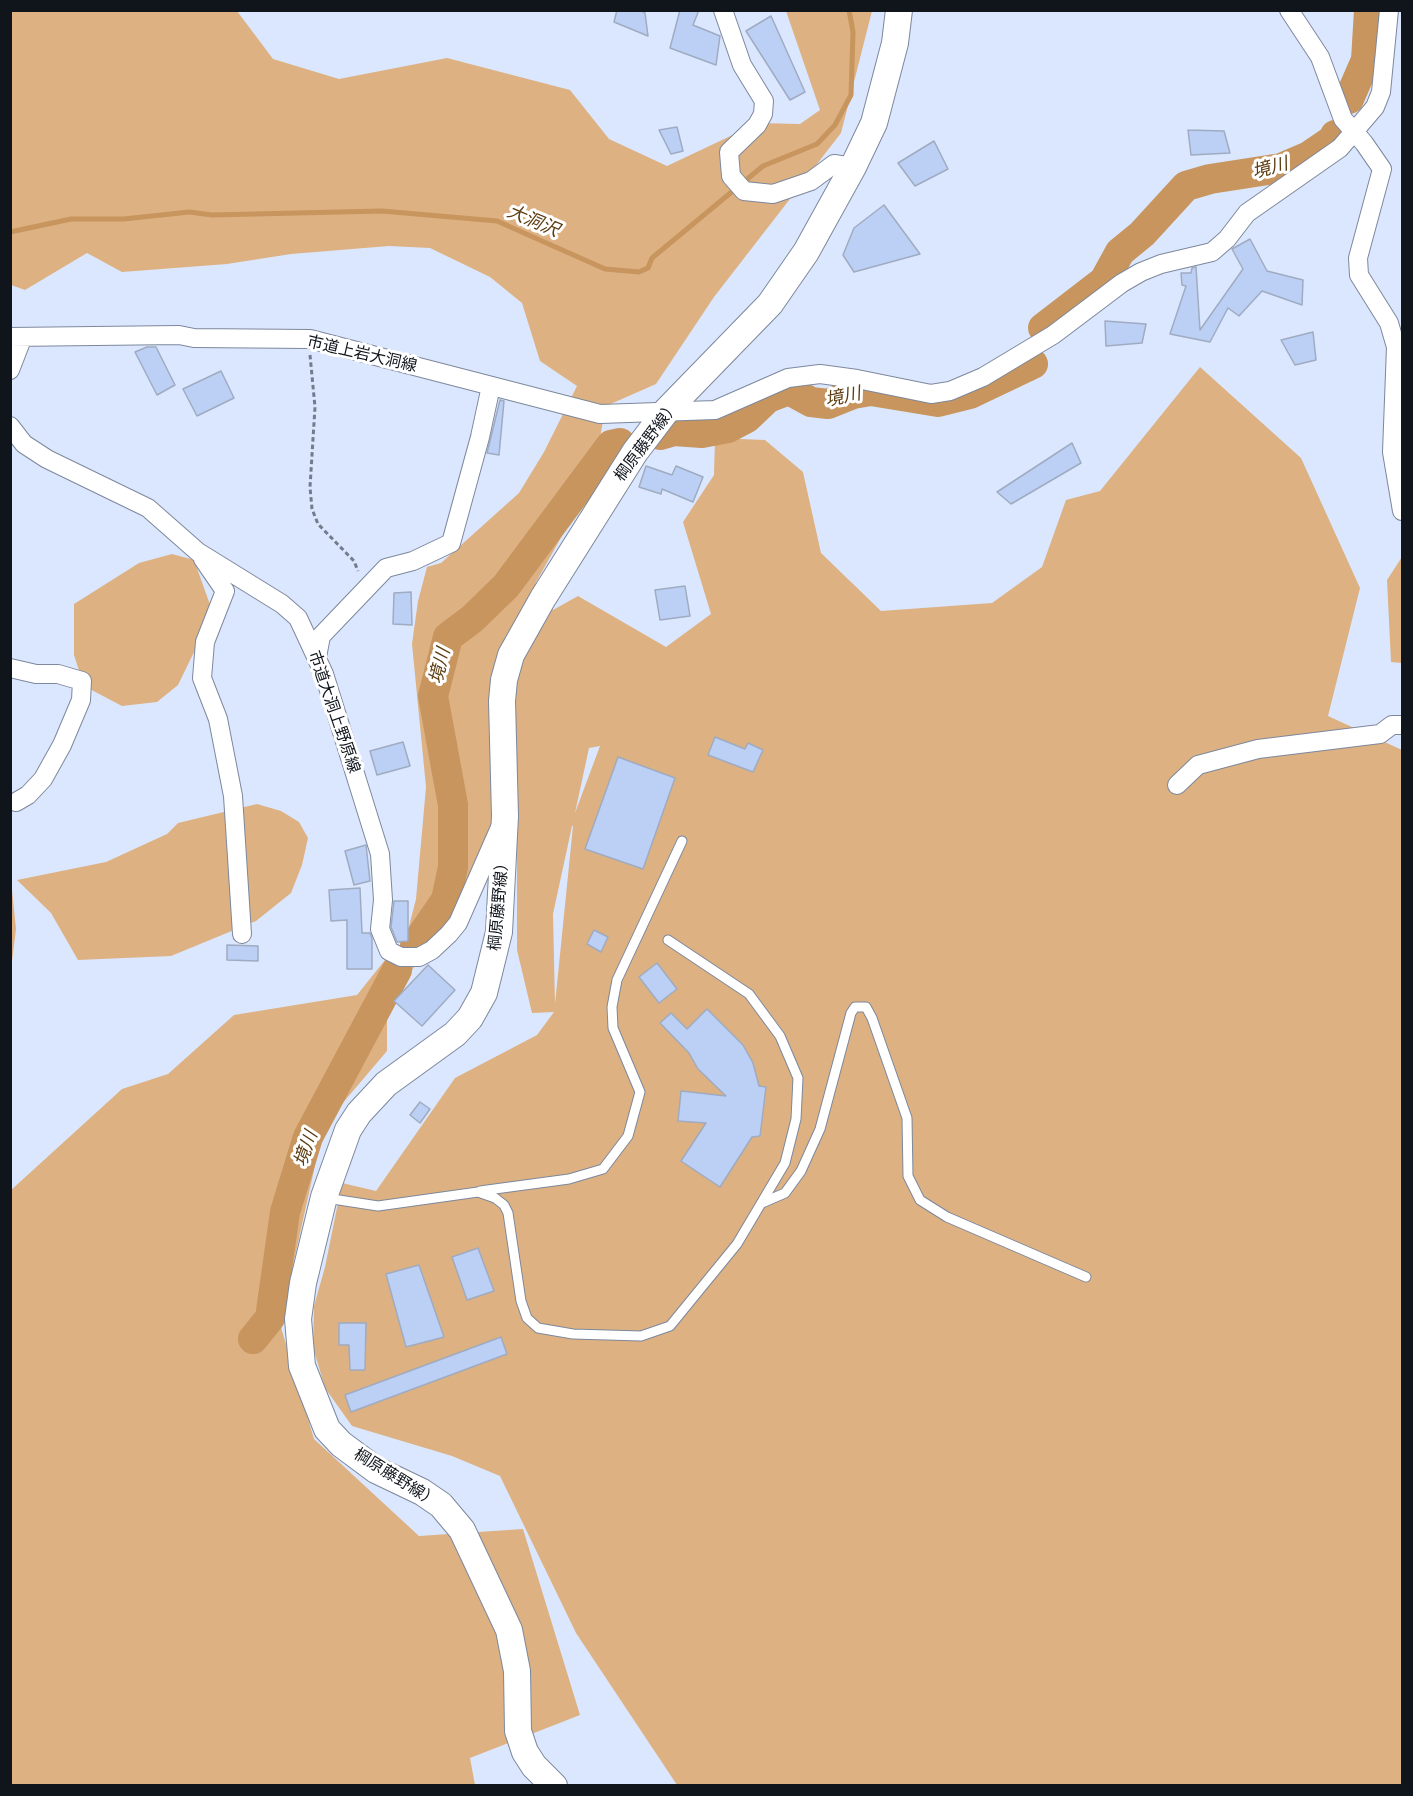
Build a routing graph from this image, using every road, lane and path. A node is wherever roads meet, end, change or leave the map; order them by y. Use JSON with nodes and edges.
{"nodes":[{"id":1,"x":723,"y":10,"type":"edge"},
{"id":2,"x":899,"y":10,"type":"edge"},
{"id":3,"x":1289,"y":10,"type":"edge"},
{"id":4,"x":1389,"y":10,"type":"edge"},
{"id":5,"x":1354,"y":132,"type":"junction"},
{"id":6,"x":853,"y":167,"type":"junction"},
{"id":7,"x":16,"y":338,"type":"edge"},
{"id":8,"x":310,"y":339,"type":"junction"},
{"id":9,"x":10,"y":370,"type":"edge"},
{"id":10,"x":491,"y":386,"type":"junction"},
{"id":11,"x":667,"y":410,"type":"junction"},
{"id":12,"x":10,"y":426,"type":"edge"},
{"id":13,"x":1402,"y":511,"type":"edge"},
{"id":14,"x":198,"y":552,"type":"junction"},
{"id":15,"x":354,"y":600,"type":"junction"},
{"id":16,"x":317,"y":657,"type":"junction"},
{"id":17,"x":10,"y":668,"type":"edge"},
{"id":18,"x":1402,"y":725,"type":"edge"},
{"id":19,"x":1177,"y":786,"type":"dead end"},
{"id":20,"x":16,"y":802,"type":"dead end"},
{"id":21,"x":505,"y":816,"type":"junction"},
{"id":22,"x":682,"y":841,"type":"dead end"},
{"id":23,"x":242,"y":934,"type":"dead end"},
{"id":24,"x":668,"y":940,"type":"dead end"},
{"id":25,"x":478,"y":1192,"type":"junction"},
{"id":26,"x":324,"y":1197,"type":"junction"},
{"id":27,"x":762,"y":1203,"type":"junction"},
{"id":28,"x":1086,"y":1277,"type":"dead end"},
{"id":29,"x":554,"y":1785,"type":"edge"}],
"edges":[{"from":1,"to":6,"type":"street"},
{"from":2,"to":6,"type":"main road","name":"棡原藤野線）"},
{"from":3,"to":5,"type":"street"},
{"from":4,"to":5,"type":"street","name":"市道上岩大洞線"},
{"from":5,"to":11,"type":"street","name":"市道上岩大洞線"},
{"from":5,"to":13,"type":"street"},
{"from":6,"to":11,"type":"main road","name":"棡原藤野線）"},
{"from":7,"to":8,"type":"street","name":"市道上岩大洞線"},
{"from":7,"to":9,"type":"street"},
{"from":8,"to":10,"type":"street","name":"市道上岩大洞線"},
{"from":8,"to":15,"type":"path"},
{"from":10,"to":11,"type":"street","name":"市道上岩大洞線"},
{"from":10,"to":15,"type":"street"},
{"from":11,"to":21,"type":"main road","name":"棡原藤野線）"},
{"from":12,"to":14,"type":"street","name":"市道大洞上野原線"},
{"from":14,"to":16,"type":"street","name":"市道大洞上野原線"},
{"from":14,"to":23,"type":"street"},
{"from":15,"to":16,"type":"street"},
{"from":16,"to":21,"type":"street","name":"市道大洞上野原線"},
{"from":17,"to":20,"type":"street"},
{"from":18,"to":19,"type":"street"},
{"from":21,"to":26,"type":"main road","name":"棡原藤野線）"},
{"from":22,"to":25,"type":"lane"},
{"from":24,"to":27,"type":"lane"},
{"from":25,"to":26,"type":"lane"},
{"from":25,"to":27,"type":"lane"},
{"from":26,"to":29,"type":"main road","name":"棡原藤野線）"},
{"from":27,"to":28,"type":"lane"}]}
